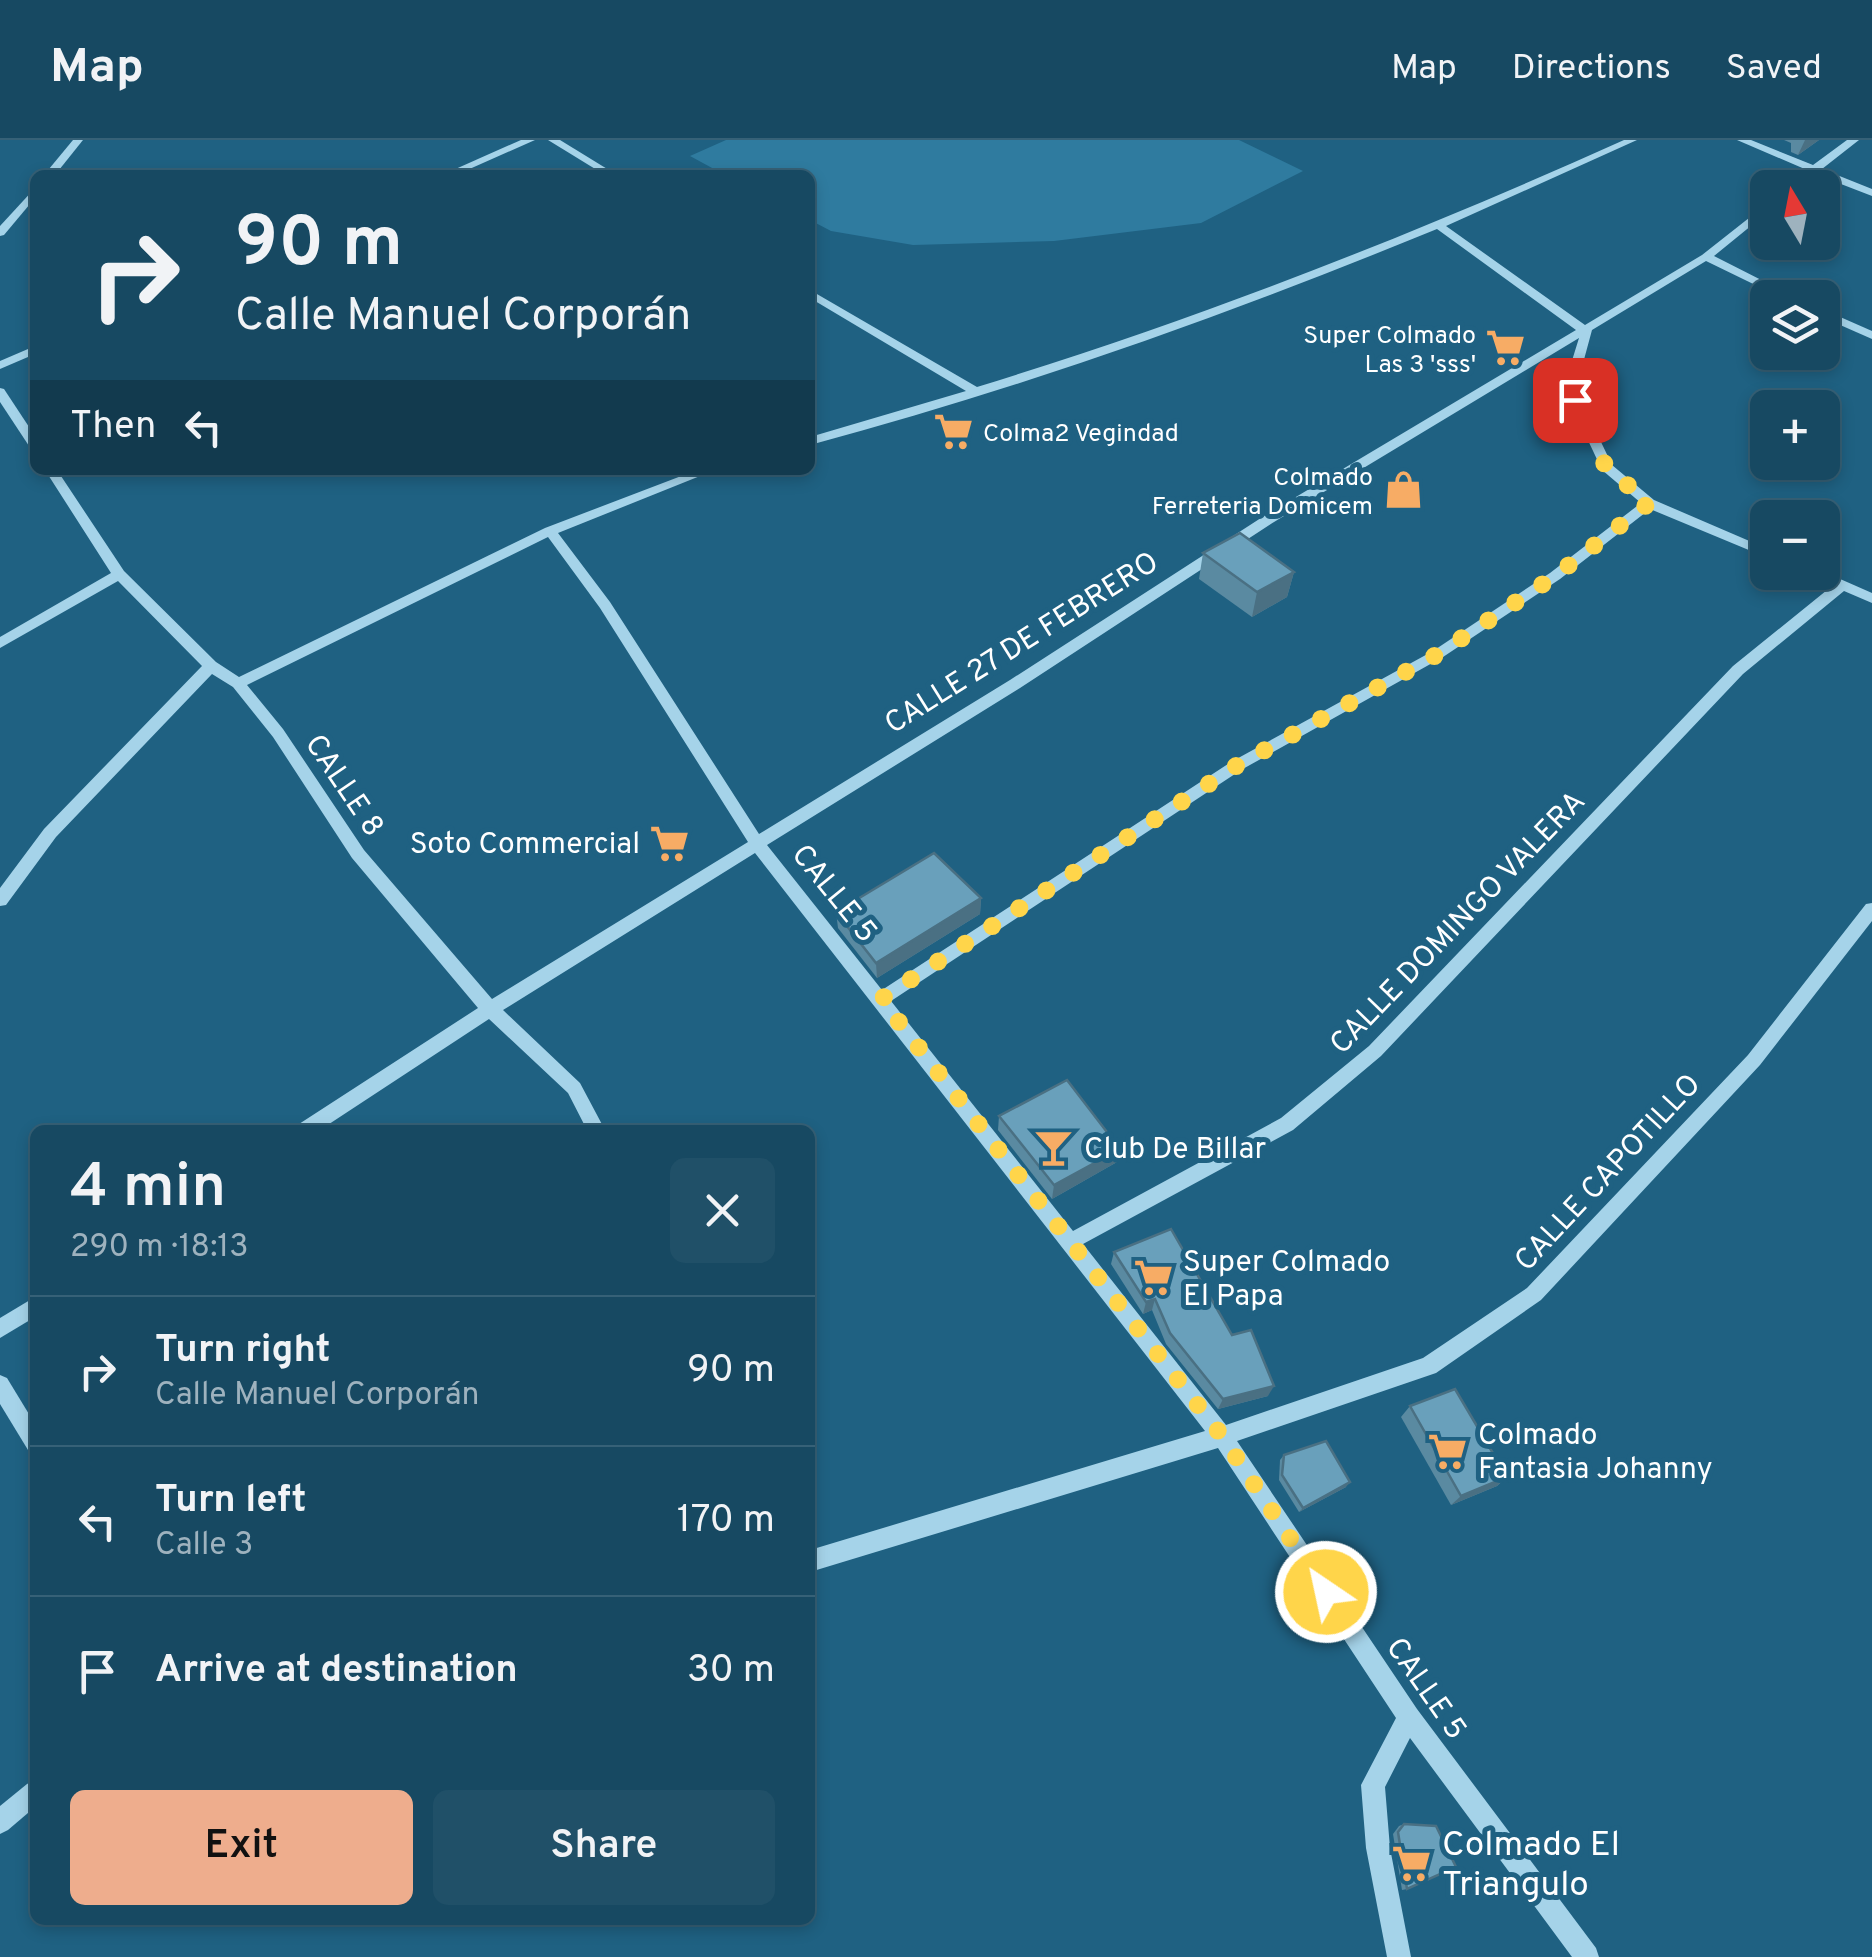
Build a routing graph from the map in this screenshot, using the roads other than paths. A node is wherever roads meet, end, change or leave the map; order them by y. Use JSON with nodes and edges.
{"nodes":[{"id":1,"x":78,"y":140,"type":"edge"},
{"id":2,"x":530,"y":140,"type":"edge"},
{"id":3,"x":553,"y":140,"type":"edge"},
{"id":4,"x":1632,"y":140,"type":"edge"},
{"id":5,"x":1742,"y":140,"type":"edge"},
{"id":6,"x":1854,"y":140,"type":"edge"},
{"id":7,"x":1811,"y":169,"type":"junction"},
{"id":8,"x":53,"y":170,"type":"edge"},
{"id":9,"x":459,"y":170,"type":"edge"},
{"id":10,"x":604,"y":170,"type":"edge"},
{"id":11,"x":1872,"y":193,"type":"edge"},
{"id":12,"x":30,"y":197,"type":"edge"},
{"id":13,"x":1750,"y":221,"type":"edge"},
{"id":14,"x":1438,"y":225,"type":"junction"},
{"id":15,"x":0,"y":233,"type":"edge"},
{"id":16,"x":1706,"y":257,"type":"junction"},
{"id":17,"x":1754,"y":280,"type":"edge"},
{"id":18,"x":815,"y":296,"type":"edge"},
{"id":19,"x":1840,"y":321,"type":"edge"},
{"id":20,"x":1587,"y":332,"type":"junction"},
{"id":21,"x":1872,"y":336,"type":"edge"},
{"id":22,"x":30,"y":352,"type":"edge"},
{"id":23,"x":0,"y":365,"type":"edge"},
{"id":24,"x":0,"y":392,"type":"edge"},
{"id":25,"x":978,"y":394,"type":"junction"},
{"id":26,"x":30,"y":438,"type":"edge"},
{"id":27,"x":815,"y":440,"type":"edge"},
{"id":28,"x":54,"y":475,"type":"edge"},
{"id":29,"x":696,"y":475,"type":"edge"},
{"id":30,"x":1649,"y":503,"type":"junction"},
{"id":31,"x":550,"y":530,"type":"junction"},
{"id":32,"x":1750,"y":546,"type":"edge"},
{"id":33,"x":119,"y":574,"type":"junction"},
{"id":34,"x":1842,"y":585,"type":"joint"},
{"id":35,"x":1872,"y":598,"type":"edge"},
{"id":36,"x":0,"y":643,"type":"edge"},
{"id":37,"x":212,"y":666,"type":"junction"},
{"id":38,"x":238,"y":683,"type":"junction"},
{"id":39,"x":756,"y":842,"type":"junction"},
{"id":40,"x":0,"y":900,"type":"edge"},
{"id":41,"x":1872,"y":909,"type":"edge"},
{"id":42,"x":881,"y":999,"type":"junction"},
{"id":43,"x":490,"y":1009,"type":"junction"},
{"id":44,"x":313,"y":1125,"type":"edge"},
{"id":45,"x":593,"y":1125,"type":"edge"},
{"id":46,"x":1070,"y":1242,"type":"junction"},
{"id":47,"x":30,"y":1309,"type":"edge"},
{"id":48,"x":0,"y":1329,"type":"edge"},
{"id":49,"x":0,"y":1385,"type":"edge"},
{"id":50,"x":30,"y":1436,"type":"edge"},
{"id":51,"x":1222,"y":1436,"type":"junction"},
{"id":52,"x":815,"y":1559,"type":"edge"},
{"id":53,"x":1409,"y":1717,"type":"junction"},
{"id":54,"x":30,"y":1796,"type":"edge"},
{"id":55,"x":0,"y":1822,"type":"edge"},
{"id":56,"x":1399,"y":1957,"type":"edge"},
{"id":57,"x":1587,"y":1957,"type":"edge"}],
"edges":[{"from":1,"to":8,"type":"street"},
{"from":2,"to":9,"type":"street"},
{"from":3,"to":10,"type":"street"},
{"from":4,"to":14,"type":"street"},
{"from":5,"to":7,"type":"street"},
{"from":6,"to":7,"type":"street"},
{"from":7,"to":11,"type":"street"},
{"from":12,"to":15,"type":"street"},
{"from":13,"to":16,"type":"street","name":"CALLE 27 DE FEBRERO"},
{"from":14,"to":20,"type":"street"},
{"from":14,"to":25,"type":"street"},
{"from":16,"to":17,"type":"street"},
{"from":16,"to":20,"type":"street","name":"CALLE 27 DE FEBRERO"},
{"from":18,"to":25,"type":"street"},
{"from":19,"to":21,"type":"street"},
{"from":20,"to":30,"type":"street"},
{"from":20,"to":39,"type":"street","name":"CALLE 27 DE FEBRERO"},
{"from":22,"to":23,"type":"street"},
{"from":24,"to":26,"type":"street"},
{"from":25,"to":27,"type":"street"},
{"from":28,"to":33,"type":"street","name":"CALLE 8"},
{"from":29,"to":31,"type":"street"},
{"from":30,"to":32,"type":"street"},
{"from":30,"to":42,"type":"street"},
{"from":31,"to":38,"type":"street"},
{"from":31,"to":39,"type":"street","name":"CALLE 5"},
{"from":33,"to":36,"type":"street"},
{"from":33,"to":37,"type":"street","name":"CALLE 8"},
{"from":34,"to":35,"type":"street"},
{"from":34,"to":46,"type":"street","name":"CALLE DOMINGO VALERA"},
{"from":37,"to":38,"type":"street","name":"CALLE 8"},
{"from":37,"to":40,"type":"street"},
{"from":38,"to":43,"type":"street","name":"CALLE 8"},
{"from":39,"to":42,"type":"street","name":"CALLE 5"},
{"from":39,"to":43,"type":"street","name":"CALLE 27 DE FEBRERO"},
{"from":41,"to":51,"type":"street","name":"CALLE CAPOTILLO"},
{"from":42,"to":46,"type":"street","name":"CALLE 5"},
{"from":43,"to":44,"type":"street","name":"CALLE 27 DE FEBRERO"},
{"from":43,"to":45,"type":"street","name":"CALLE 8"},
{"from":46,"to":51,"type":"street","name":"CALLE 5"},
{"from":47,"to":48,"type":"street"},
{"from":49,"to":50,"type":"street"},
{"from":51,"to":52,"type":"street","name":"CALLE CAPOTILLO"},
{"from":51,"to":53,"type":"street","name":"CALLE 5"},
{"from":53,"to":56,"type":"street"},
{"from":53,"to":57,"type":"street","name":"CALLE 5"},
{"from":54,"to":55,"type":"street"}]}
